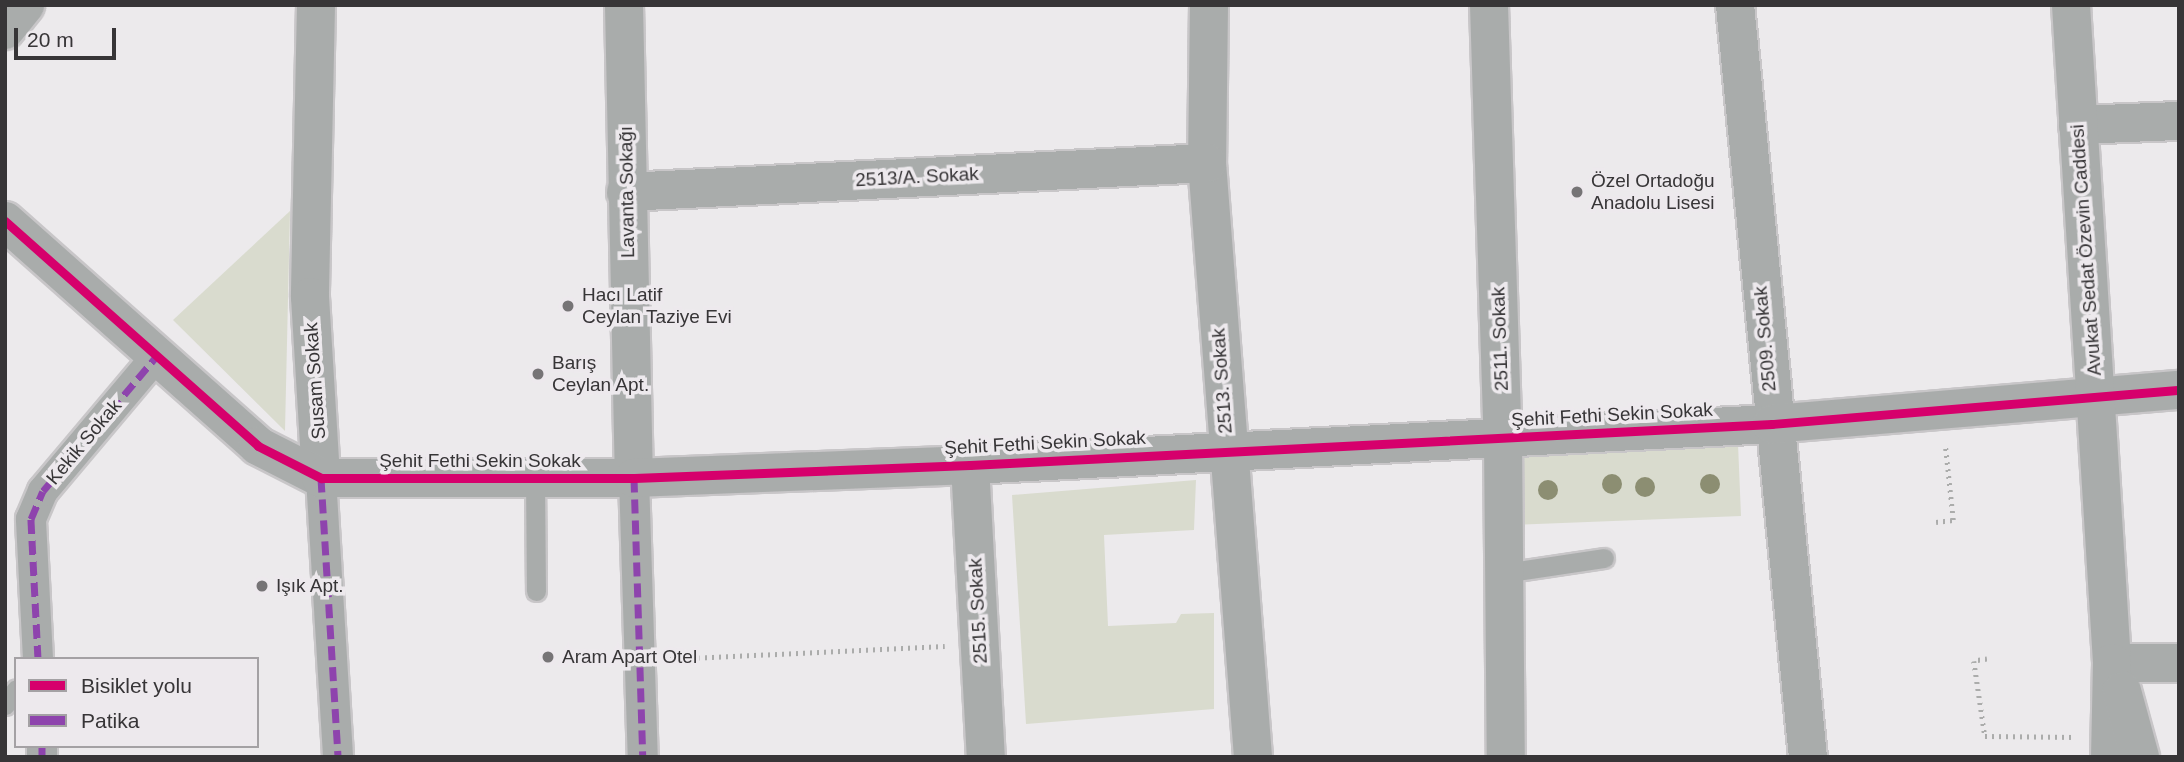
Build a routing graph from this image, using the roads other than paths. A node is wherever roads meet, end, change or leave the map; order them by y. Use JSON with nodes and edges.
{"nodes":[{"id":1,"x":25,"y":5,"type":"edge"},
{"id":2,"x":316,"y":5,"type":"edge"},
{"id":3,"x":624,"y":5,"type":"edge"},
{"id":4,"x":1209,"y":5,"type":"edge"},
{"id":5,"x":1489,"y":5,"type":"edge"},
{"id":6,"x":1735,"y":5,"type":"edge"},
{"id":7,"x":2071,"y":5,"type":"edge"},
{"id":8,"x":5,"y":30,"type":"edge"},
{"id":9,"x":2179,"y":121,"type":"edge"},
{"id":10,"x":2078,"y":125,"type":"junction"},
{"id":11,"x":1208,"y":163,"type":"junction"},
{"id":12,"x":626,"y":192,"type":"junction"},
{"id":13,"x":5,"y":221,"type":"edge"},
{"id":14,"x":155,"y":358,"type":"junction"},
{"id":15,"x":2179,"y":390,"type":"edge"},
{"id":16,"x":2095,"y":395,"type":"junction"},
{"id":17,"x":1772,"y":424,"type":"junction"},
{"id":18,"x":1503,"y":439,"type":"junction"},
{"id":19,"x":1227,"y":451,"type":"junction"},
{"id":20,"x":970,"y":465,"type":"junction"},
{"id":21,"x":321,"y":478,"type":"junction"},
{"id":22,"x":535,"y":478,"type":"junction"},
{"id":23,"x":634,"y":478,"type":"junction"},
{"id":24,"x":1604,"y":558,"type":"dead end"},
{"id":25,"x":1504,"y":573,"type":"junction"},
{"id":26,"x":536,"y":591,"type":"dead end"},
{"id":27,"x":36,"y":656,"type":"edge"},
{"id":28,"x":2112,"y":663,"type":"junction"},
{"id":29,"x":2179,"y":663,"type":"edge"},
{"id":30,"x":2098,"y":747,"type":"edge"},
{"id":31,"x":338,"y":757,"type":"edge"},
{"id":32,"x":643,"y":757,"type":"edge"},
{"id":33,"x":986,"y":757,"type":"edge"},
{"id":34,"x":1252,"y":757,"type":"edge"},
{"id":35,"x":1506,"y":757,"type":"edge"},
{"id":36,"x":1808,"y":757,"type":"edge"},
{"id":37,"x":2140,"y":757,"type":"edge"}],
"edges":[{"from":1,"to":8,"type":"street"},
{"from":2,"to":21,"type":"street","name":"Susam Sokak"},
{"from":3,"to":12,"type":"street","name":"Lavanta Sokağı"},
{"from":4,"to":11,"type":"street","name":"2513. Sokak"},
{"from":5,"to":18,"type":"street","name":"2511. Sokak"},
{"from":6,"to":17,"type":"street","name":"2509. Sokak"},
{"from":7,"to":10,"type":"street","name":"Avukat Sedat Özevin Caddesi"},
{"from":9,"to":10,"type":"street"},
{"from":10,"to":16,"type":"street","name":"Avukat Sedat Özevin Caddesi"},
{"from":11,"to":12,"type":"street","name":"2513/A. Sokak"},
{"from":11,"to":19,"type":"street","name":"2513. Sokak"},
{"from":12,"to":23,"type":"street","name":"Lavanta Sokağı"},
{"from":13,"to":14,"type":"street","name":"Şehit Fethi Sekin Sokak"},
{"from":14,"to":21,"type":"street","name":"Şehit Fethi Sekin Sokak"},
{"from":14,"to":27,"type":"street","name":"Kekik Sokak"},
{"from":15,"to":16,"type":"street","name":"Şehit Fethi Sekin Sokak"},
{"from":16,"to":17,"type":"street","name":"Şehit Fethi Sekin Sokak"},
{"from":16,"to":28,"type":"street","name":"Avukat Sedat Özevin Caddesi"},
{"from":17,"to":18,"type":"street","name":"Şehit Fethi Sekin Sokak"},
{"from":17,"to":36,"type":"street","name":"2509. Sokak"},
{"from":18,"to":19,"type":"street","name":"Şehit Fethi Sekin Sokak"},
{"from":18,"to":25,"type":"street","name":"2511. Sokak"},
{"from":19,"to":20,"type":"street","name":"Şehit Fethi Sekin Sokak"},
{"from":19,"to":34,"type":"street","name":"2513. Sokak"},
{"from":20,"to":23,"type":"street","name":"Şehit Fethi Sekin Sokak"},
{"from":20,"to":33,"type":"street","name":"2515. Sokak"},
{"from":21,"to":22,"type":"street","name":"Şehit Fethi Sekin Sokak"},
{"from":21,"to":31,"type":"street","name":"Susam Sokak"},
{"from":22,"to":23,"type":"street","name":"Şehit Fethi Sekin Sokak"},
{"from":22,"to":26,"type":"lane"},
{"from":23,"to":32,"type":"street","name":"Lavanta Sokağı"},
{"from":24,"to":25,"type":"lane"},
{"from":25,"to":35,"type":"street","name":"2511. Sokak"},
{"from":28,"to":29,"type":"street"},
{"from":28,"to":30,"type":"street"},
{"from":28,"to":37,"type":"street"}]}
